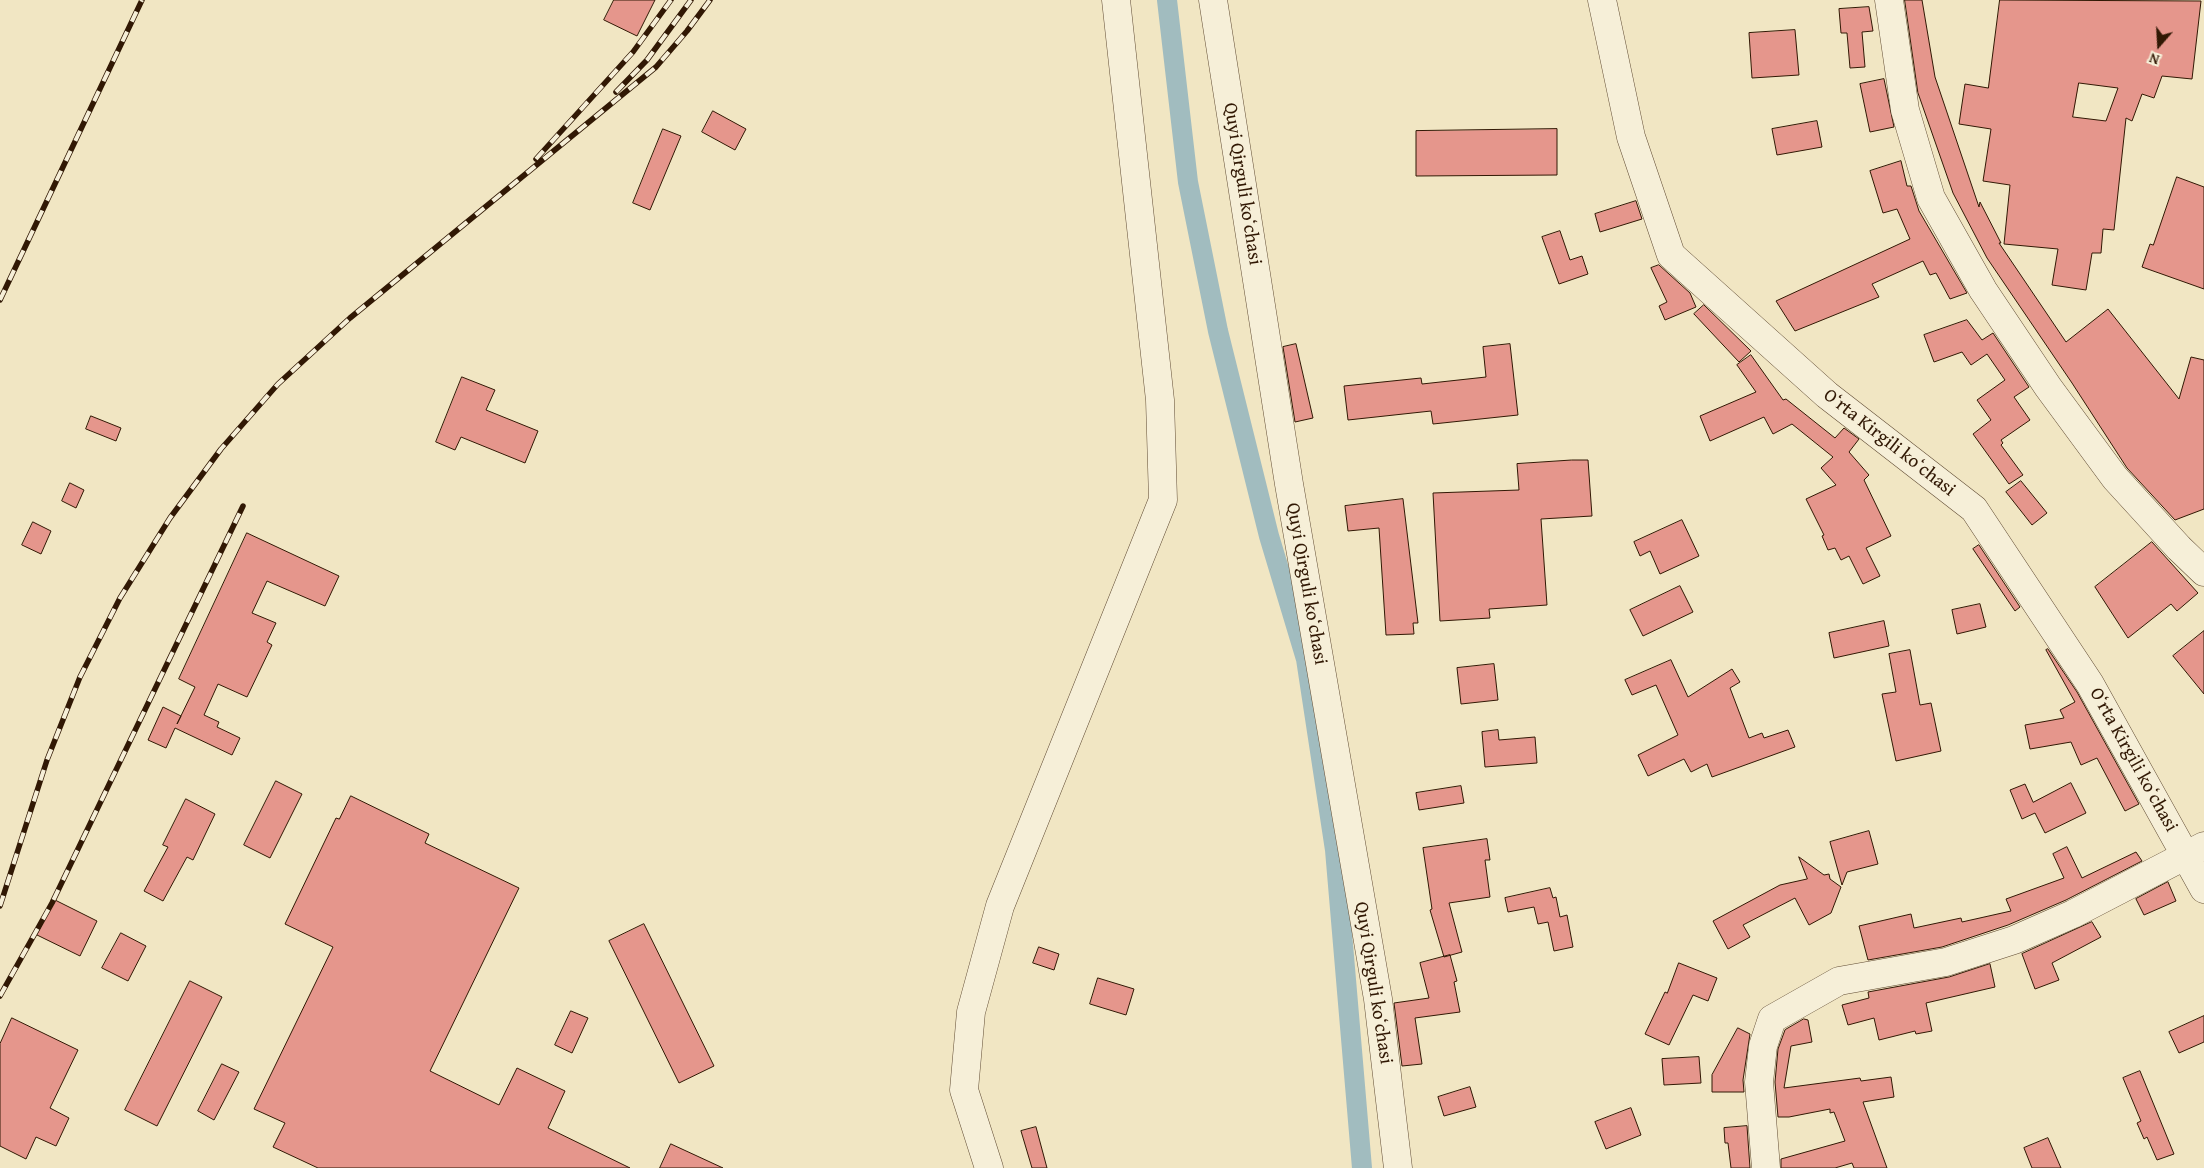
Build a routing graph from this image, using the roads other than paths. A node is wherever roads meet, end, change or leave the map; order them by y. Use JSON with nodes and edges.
{"nodes":[{"id":1,"x":1116,"y":0,"type":"edge"},
{"id":2,"x":1214,"y":0,"type":"edge"},
{"id":3,"x":1602,"y":0,"type":"edge"},
{"id":4,"x":1889,"y":0,"type":"edge"},
{"id":5,"x":2204,"y":572,"type":"edge"},
{"id":6,"x":2195,"y":851,"type":"edge"},
{"id":7,"x":2204,"y":889,"type":"edge"},
{"id":8,"x":989,"y":1168,"type":"edge"},
{"id":9,"x":1398,"y":1168,"type":"edge"},
{"id":10,"x":1766,"y":1168,"type":"edge"}],
"edges":[{"from":1,"to":8,"type":"street"},
{"from":2,"to":9,"type":"street","name":"Quyi Qirguli koʻchasi"},
{"from":3,"to":6,"type":"street","name":"Oʻrta Kirgili koʻchasi"},
{"from":4,"to":5,"type":"street"},
{"from":6,"to":7,"type":"street","name":"Oʻrta Kirgili koʻchasi"},
{"from":6,"to":10,"type":"street"}]}
